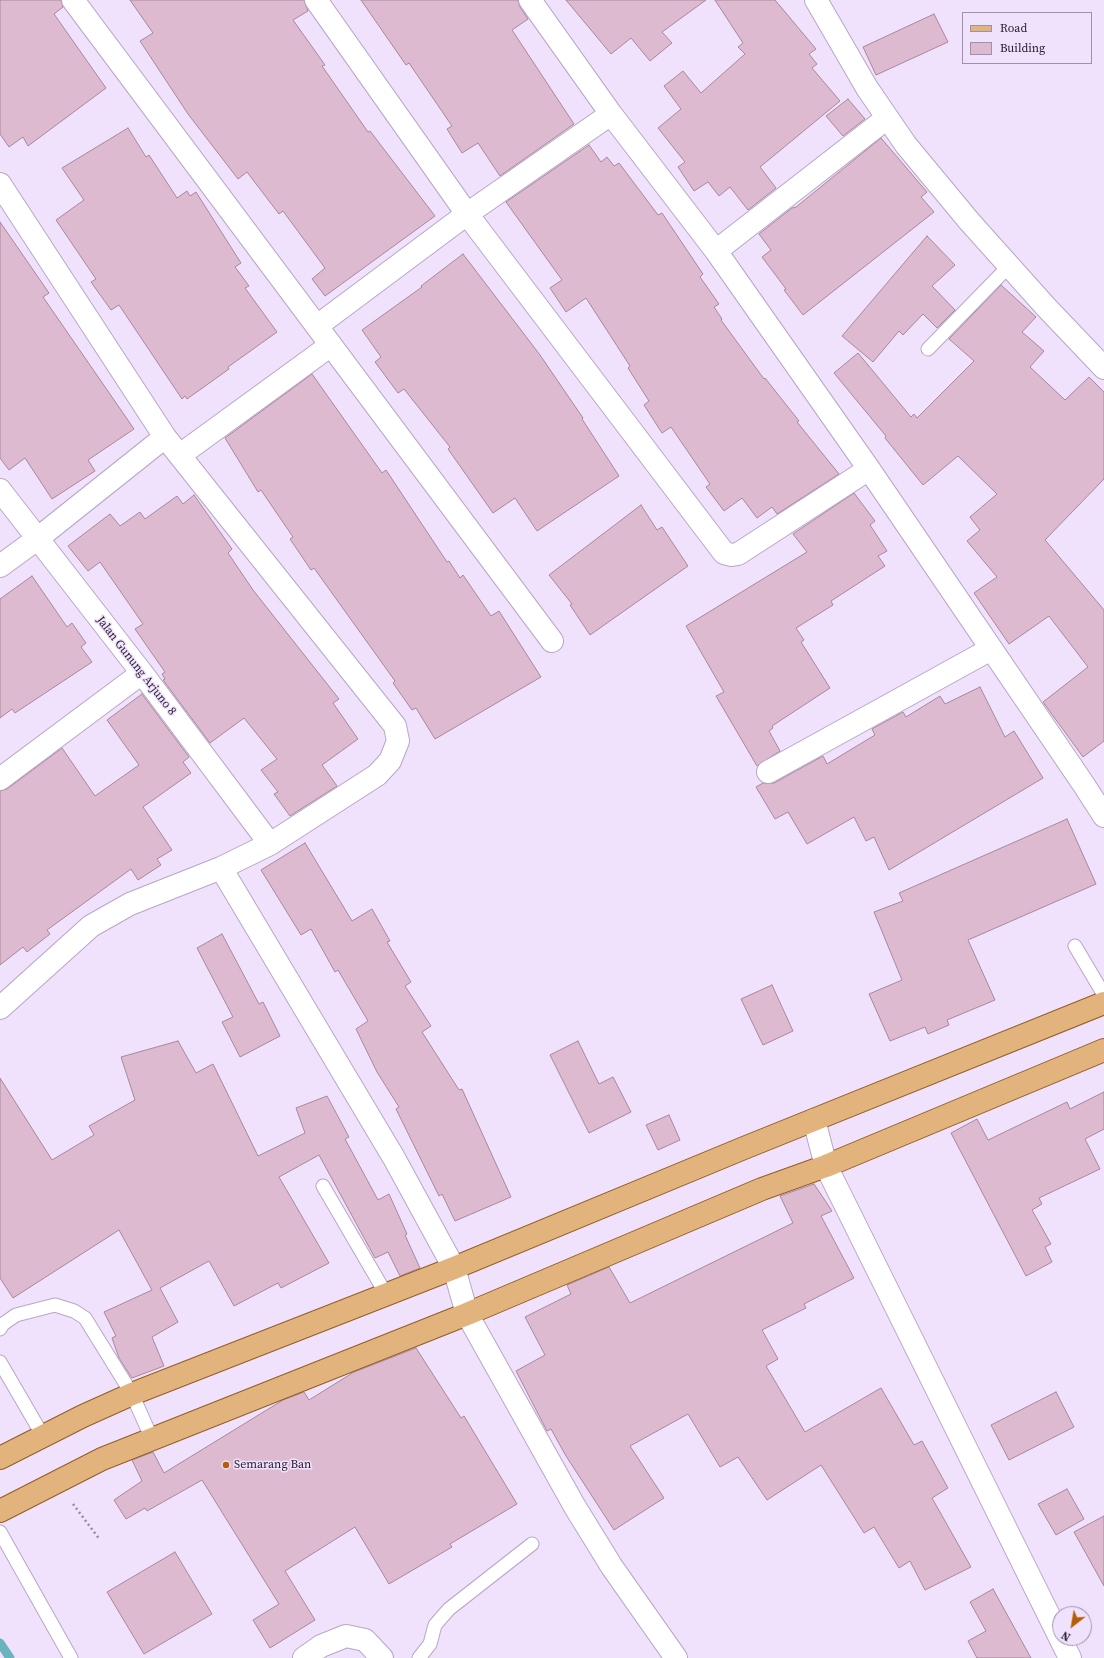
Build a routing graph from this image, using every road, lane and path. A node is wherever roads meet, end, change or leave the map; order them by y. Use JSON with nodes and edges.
{"nodes":[{"id":1,"x":73,"y":0,"type":"edge"},
{"id":2,"x":316,"y":0,"type":"edge"},
{"id":3,"x":530,"y":0,"type":"edge"},
{"id":4,"x":816,"y":0,"type":"edge"},
{"id":5,"x":611,"y":114,"type":"junction"},
{"id":6,"x":887,"y":118,"type":"junction"},
{"id":7,"x":0,"y":184,"type":"edge"},
{"id":8,"x":467,"y":214,"type":"junction"},
{"id":9,"x":716,"y":251,"type":"junction"},
{"id":10,"x":1009,"y":266,"type":"junction"},
{"id":11,"x":317,"y":326,"type":"junction"},
{"id":12,"x":331,"y":345,"type":"junction"},
{"id":13,"x":928,"y":348,"type":"dead end"},
{"id":14,"x":1104,"y":368,"type":"edge"},
{"id":15,"x":165,"y":437,"type":"junction"},
{"id":16,"x":180,"y":455,"type":"junction"},
{"id":17,"x":869,"y":469,"type":"junction"},
{"id":18,"x":0,"y":490,"type":"edge"},
{"id":19,"x":37,"y":539,"type":"junction"},
{"id":20,"x":0,"y":566,"type":"edge"},
{"id":21,"x":552,"y":641,"type":"dead end"},
{"id":22,"x":991,"y":649,"type":"junction"},
{"id":23,"x":142,"y":673,"type":"junction"},
{"id":24,"x":768,"y":772,"type":"dead end"},
{"id":25,"x":0,"y":779,"type":"edge"},
{"id":26,"x":1104,"y":816,"type":"edge"},
{"id":27,"x":270,"y":844,"type":"junction"},
{"id":28,"x":221,"y":868,"type":"junction"},
{"id":29,"x":1075,"y":946,"type":"dead end"},
{"id":30,"x":1104,"y":995,"type":"edge"},
{"id":31,"x":1104,"y":1003,"type":"edge"},
{"id":32,"x":0,"y":1008,"type":"edge"},
{"id":33,"x":1104,"y":1050,"type":"edge"},
{"id":34,"x":814,"y":1120,"type":"junction"},
{"id":35,"x":826,"y":1166,"type":"junction"},
{"id":36,"x":323,"y":1186,"type":"dead end"},
{"id":37,"x":454,"y":1268,"type":"junction"},
{"id":38,"x":386,"y":1294,"type":"junction"},
{"id":39,"x":467,"y":1314,"type":"junction"},
{"id":40,"x":0,"y":1329,"type":"edge"},
{"id":41,"x":0,"y":1362,"type":"edge"},
{"id":42,"x":132,"y":1394,"type":"junction"},
{"id":43,"x":43,"y":1436,"type":"junction"},
{"id":44,"x":152,"y":1439,"type":"junction"},
{"id":45,"x":0,"y":1458,"type":"edge"},
{"id":46,"x":58,"y":1482,"type":"junction"},
{"id":47,"x":0,"y":1511,"type":"edge"},
{"id":48,"x":0,"y":1532,"type":"edge"},
{"id":49,"x":100,"y":1540,"type":"dead end"},
{"id":50,"x":532,"y":1544,"type":"dead end"},
{"id":51,"x":71,"y":1658,"type":"edge"},
{"id":52,"x":304,"y":1658,"type":"edge"},
{"id":53,"x":382,"y":1658,"type":"edge"},
{"id":54,"x":419,"y":1658,"type":"edge"},
{"id":55,"x":676,"y":1658,"type":"edge"},
{"id":56,"x":1070,"y":1658,"type":"edge"}],
"edges":[{"from":1,"to":11,"type":"street"},
{"from":2,"to":8,"type":"street"},
{"from":3,"to":5,"type":"street"},
{"from":4,"to":6,"type":"street"},
{"from":5,"to":8,"type":"street"},
{"from":5,"to":9,"type":"street"},
{"from":6,"to":9,"type":"street"},
{"from":6,"to":10,"type":"street"},
{"from":7,"to":15,"type":"street"},
{"from":8,"to":11,"type":"street"},
{"from":8,"to":17,"type":"street"},
{"from":9,"to":17,"type":"street"},
{"from":10,"to":13,"type":"lane"},
{"from":10,"to":14,"type":"street"},
{"from":11,"to":12,"type":"street"},
{"from":12,"to":16,"type":"street"},
{"from":12,"to":21,"type":"street"},
{"from":15,"to":16,"type":"street"},
{"from":15,"to":19,"type":"street"},
{"from":16,"to":27,"type":"street"},
{"from":17,"to":22,"type":"street"},
{"from":18,"to":19,"type":"street","name":"Jalan Gunung Arjuno 8"},
{"from":19,"to":20,"type":"street"},
{"from":19,"to":23,"type":"street","name":"Jalan Gunung Arjuno 8"},
{"from":22,"to":24,"type":"street"},
{"from":22,"to":26,"type":"street"},
{"from":23,"to":25,"type":"street"},
{"from":23,"to":27,"type":"street","name":"Jalan Gunung Arjuno 8"},
{"from":27,"to":28,"type":"street"},
{"from":28,"to":32,"type":"street"},
{"from":28,"to":37,"type":"street"},
{"from":29,"to":30,"type":"lane"},
{"from":31,"to":34,"type":"main road"},
{"from":33,"to":35,"type":"main road"},
{"from":34,"to":35,"type":"street"},
{"from":34,"to":37,"type":"main road"},
{"from":35,"to":39,"type":"main road"},
{"from":35,"to":56,"type":"street"},
{"from":36,"to":38,"type":"lane"},
{"from":37,"to":38,"type":"main road"},
{"from":37,"to":39,"type":"street"},
{"from":38,"to":42,"type":"main road"},
{"from":39,"to":44,"type":"main road"},
{"from":39,"to":55,"type":"street"},
{"from":40,"to":42,"type":"lane"},
{"from":41,"to":43,"type":"lane"},
{"from":42,"to":43,"type":"main road"},
{"from":42,"to":44,"type":"lane"},
{"from":43,"to":45,"type":"main road"},
{"from":44,"to":46,"type":"main road"},
{"from":46,"to":47,"type":"main road"},
{"from":46,"to":49,"type":"path"},
{"from":48,"to":51,"type":"lane"},
{"from":50,"to":54,"type":"lane"},
{"from":52,"to":53,"type":"street"}]}
